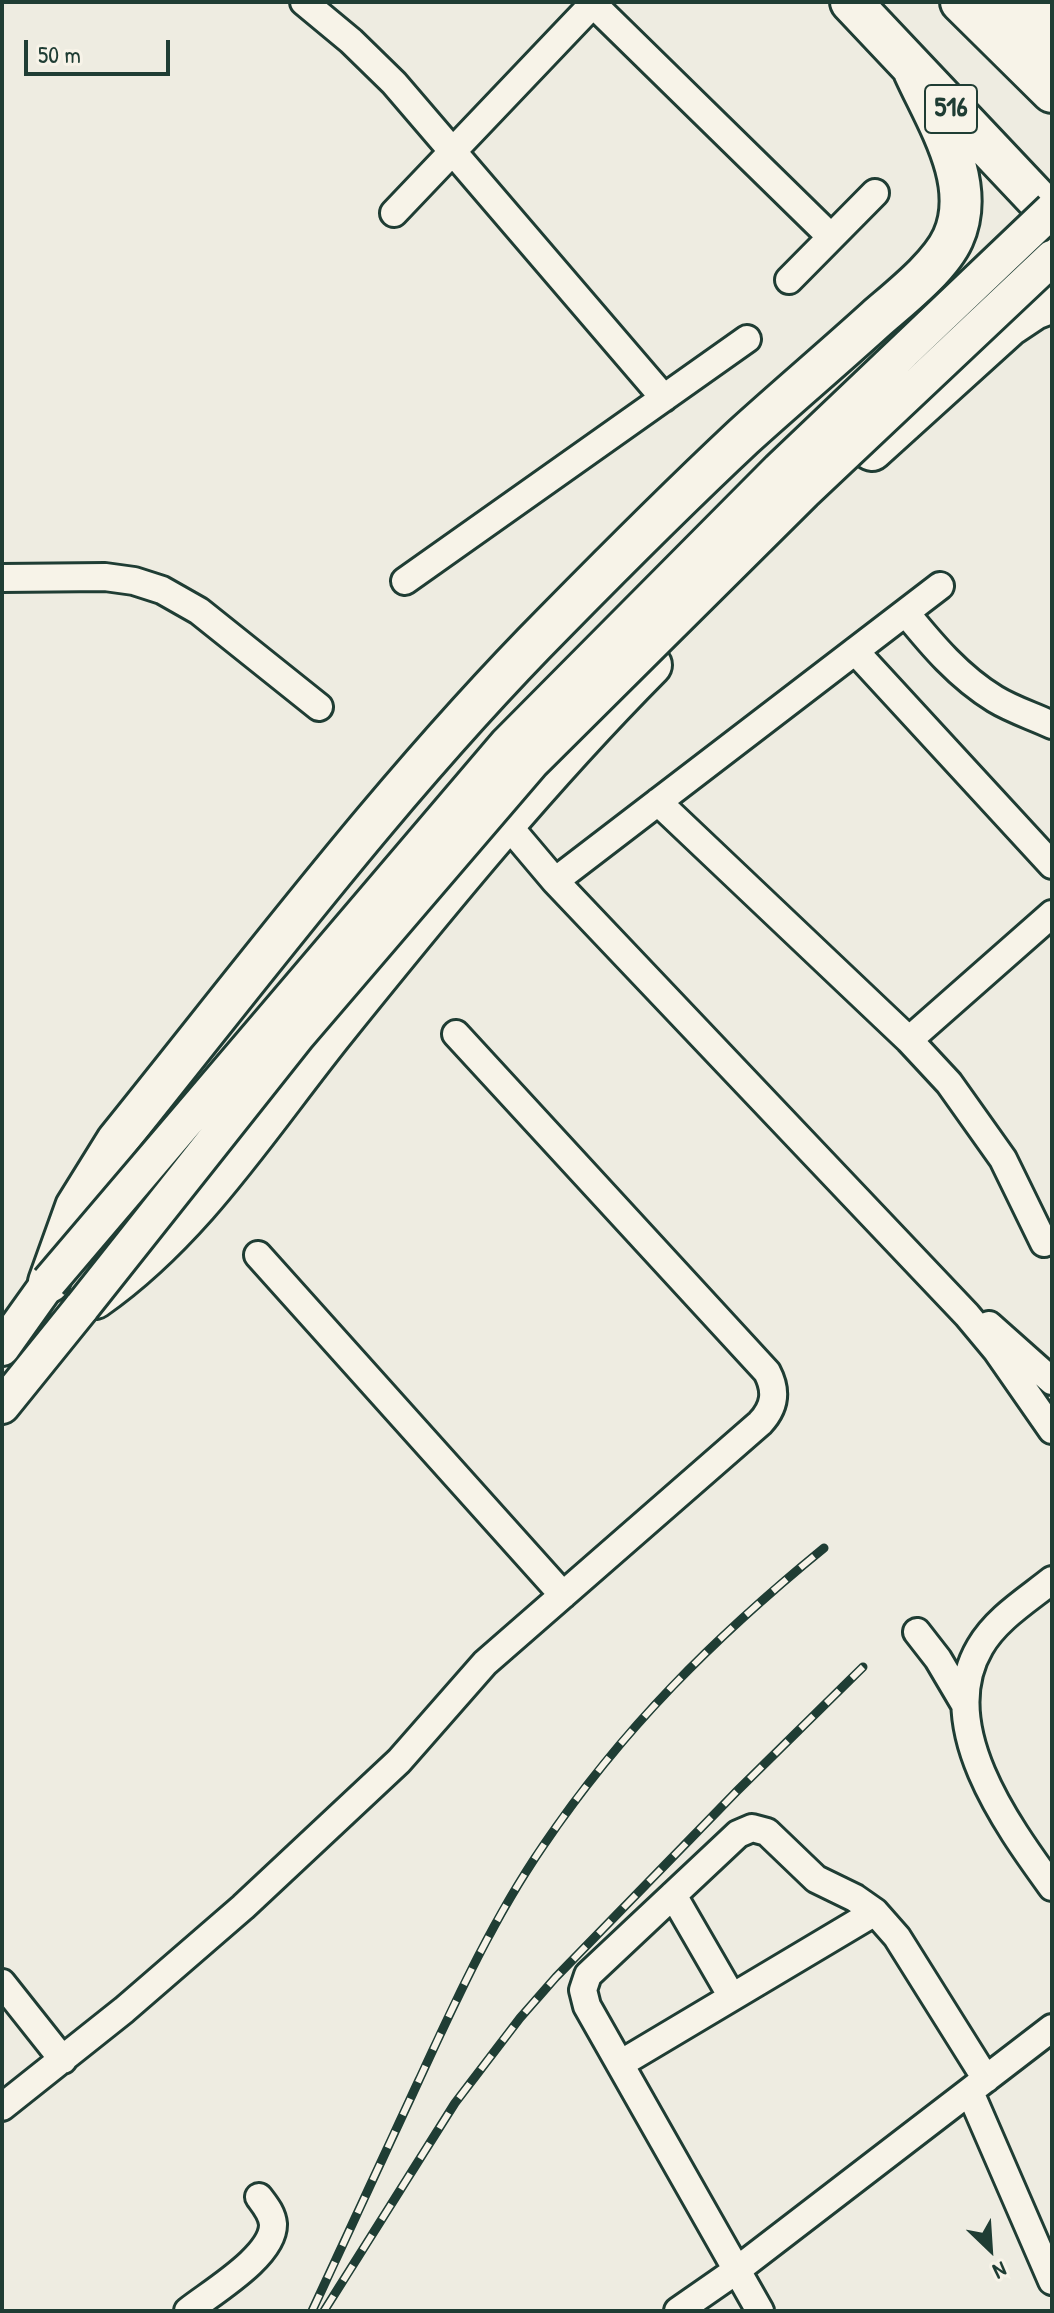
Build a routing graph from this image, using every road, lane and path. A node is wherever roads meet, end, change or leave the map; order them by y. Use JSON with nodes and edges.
{"nodes":[{"id":1,"x":304,"y":2,"type":"edge"},
{"id":2,"x":851,"y":2,"type":"edge"},
{"id":3,"x":961,"y":2,"type":"edge"},
{"id":4,"x":1001,"y":2,"type":"edge"},
{"id":5,"x":1037,"y":2,"type":"edge"},
{"id":6,"x":592,"y":3,"type":"edge"},
{"id":7,"x":1052,"y":17,"type":"edge"},
{"id":8,"x":1052,"y":55,"type":"edge"},
{"id":9,"x":914,"y":71,"type":"junction"},
{"id":10,"x":1052,"y":92,"type":"edge"},
{"id":11,"x":452,"y":152,"type":"junction"},
{"id":12,"x":875,"y":193,"type":"dead end"},
{"id":13,"x":394,"y":213,"type":"dead end"},
{"id":14,"x":1052,"y":213,"type":"edge"},
{"id":15,"x":831,"y":237,"type":"junction"},
{"id":16,"x":1052,"y":258,"type":"edge"},
{"id":17,"x":789,"y":280,"type":"dead end"},
{"id":18,"x":899,"y":299,"type":"junction"},
{"id":19,"x":1052,"y":302,"type":"edge"},
{"id":20,"x":747,"y":339,"type":"dead end"},
{"id":21,"x":969,"y":362,"type":"junction"},
{"id":22,"x":664,"y":398,"type":"junction"},
{"id":23,"x":2,"y":578,"type":"edge"},
{"id":24,"x":405,"y":581,"type":"dead end"},
{"id":25,"x":940,"y":586,"type":"dead end"},
{"id":26,"x":906,"y":613,"type":"junction"},
{"id":27,"x":855,"y":651,"type":"junction"},
{"id":28,"x":319,"y":707,"type":"dead end"},
{"id":29,"x":1052,"y":725,"type":"edge"},
{"id":30,"x":658,"y":802,"type":"junction"},
{"id":31,"x":506,"y":823,"type":"junction"},
{"id":32,"x":1052,"y":865,"type":"edge"},
{"id":33,"x":555,"y":881,"type":"junction"},
{"id":34,"x":1052,"y":914,"type":"edge"},
{"id":35,"x":456,"y":1034,"type":"dead end"},
{"id":36,"x":909,"y":1040,"type":"junction"},
{"id":37,"x":1044,"y":1243,"type":"dead end"},
{"id":38,"x":258,"y":1255,"type":"dead end"},
{"id":39,"x":49,"y":1282,"type":"junction"},
{"id":40,"x":952,"y":1298,"type":"junction"},
{"id":41,"x":82,"y":1307,"type":"junction"},
{"id":42,"x":2,"y":1348,"type":"edge"},
{"id":43,"x":1052,"y":1381,"type":"edge"},
{"id":44,"x":2,"y":1406,"type":"edge"},
{"id":45,"x":1052,"y":1430,"type":"edge"},
{"id":46,"x":1052,"y":1580,"type":"edge"},
{"id":47,"x":563,"y":1595,"type":"junction"},
{"id":48,"x":917,"y":1632,"type":"dead end"},
{"id":49,"x":964,"y":1703,"type":"junction"},
{"id":50,"x":1052,"y":1887,"type":"edge"},
{"id":51,"x":673,"y":1895,"type":"junction"},
{"id":52,"x":875,"y":1912,"type":"junction"},
{"id":53,"x":2,"y":1983,"type":"edge"},
{"id":54,"x":732,"y":1997,"type":"junction"},
{"id":55,"x":1052,"y":2028,"type":"edge"},
{"id":56,"x":63,"y":2060,"type":"junction"},
{"id":57,"x":620,"y":2064,"type":"junction"},
{"id":58,"x":978,"y":2085,"type":"junction"},
{"id":59,"x":2,"y":2107,"type":"edge"},
{"id":60,"x":259,"y":2197,"type":"dead end"},
{"id":61,"x":737,"y":2270,"type":"junction"},
{"id":62,"x":1052,"y":2281,"type":"edge"},
{"id":63,"x":188,"y":2311,"type":"edge"},
{"id":64,"x":678,"y":2311,"type":"edge"},
{"id":65,"x":760,"y":2311,"type":"edge"}],
"edges":[{"from":1,"to":11,"type":"lane"},
{"from":2,"to":9,"type":"highway","number":"516"},
{"from":3,"to":10,"type":"highway"},
{"from":4,"to":8,"type":"lane"},
{"from":5,"to":7,"type":"highway"},
{"from":6,"to":11,"type":"lane"},
{"from":6,"to":15,"type":"lane"},
{"from":9,"to":14,"type":"highway","number":"516"},
{"from":9,"to":18,"type":"highway"},
{"from":11,"to":13,"type":"lane"},
{"from":11,"to":22,"type":"lane"},
{"from":12,"to":15,"type":"lane"},
{"from":14,"to":39,"type":"main road","bridge":true},
{"from":15,"to":17,"type":"lane"},
{"from":16,"to":41,"type":"main road","bridge":true},
{"from":18,"to":21,"type":"highway"},
{"from":18,"to":39,"type":"highway"},
{"from":19,"to":21,"type":"highway"},
{"from":20,"to":22,"type":"lane"},
{"from":21,"to":31,"type":"highway"},
{"from":22,"to":24,"type":"lane"},
{"from":23,"to":28,"type":"lane"},
{"from":25,"to":26,"type":"lane"},
{"from":26,"to":27,"type":"lane"},
{"from":26,"to":29,"type":"lane"},
{"from":27,"to":30,"type":"lane"},
{"from":27,"to":32,"type":"lane"},
{"from":30,"to":33,"type":"lane"},
{"from":30,"to":36,"type":"lane"},
{"from":31,"to":33,"type":"lane"},
{"from":31,"to":41,"type":"highway"},
{"from":33,"to":40,"type":"lane"},
{"from":34,"to":36,"type":"lane"},
{"from":35,"to":47,"type":"lane"},
{"from":36,"to":37,"type":"lane"},
{"from":38,"to":47,"type":"lane"},
{"from":39,"to":42,"type":"main road"},
{"from":40,"to":43,"type":"lane"},
{"from":40,"to":45,"type":"lane"},
{"from":41,"to":44,"type":"main road"},
{"from":46,"to":49,"type":"lane"},
{"from":47,"to":56,"type":"lane"},
{"from":48,"to":49,"type":"lane"},
{"from":49,"to":50,"type":"lane"},
{"from":51,"to":52,"type":"lane"},
{"from":51,"to":54,"type":"lane"},
{"from":51,"to":57,"type":"lane"},
{"from":52,"to":54,"type":"lane"},
{"from":52,"to":58,"type":"lane"},
{"from":53,"to":56,"type":"lane"},
{"from":54,"to":57,"type":"lane"},
{"from":55,"to":58,"type":"lane"},
{"from":56,"to":59,"type":"lane"},
{"from":57,"to":61,"type":"lane"},
{"from":58,"to":61,"type":"lane"},
{"from":58,"to":62,"type":"lane"},
{"from":60,"to":63,"type":"lane"},
{"from":61,"to":64,"type":"lane"},
{"from":61,"to":65,"type":"lane"}]}
